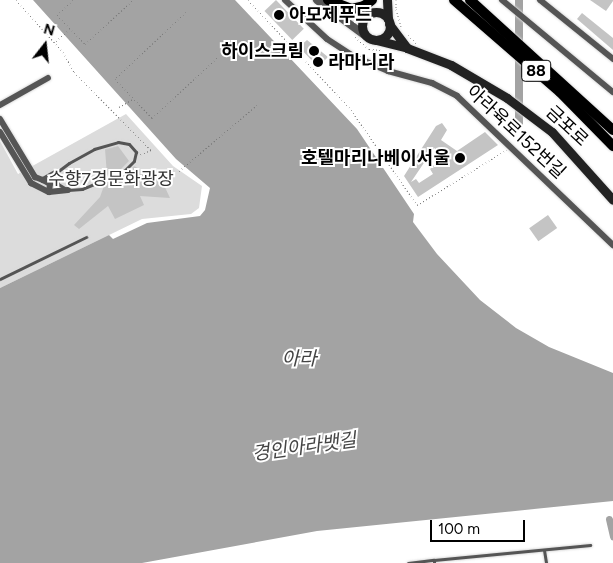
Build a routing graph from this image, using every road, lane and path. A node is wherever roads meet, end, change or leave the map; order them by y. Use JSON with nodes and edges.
{"nodes":[{"id":1,"x":16,"y":0,"type":"edge"},
{"id":2,"x":73,"y":0,"type":"edge"},
{"id":3,"x":133,"y":0,"type":"edge"},
{"id":4,"x":248,"y":0,"type":"edge"},
{"id":5,"x":285,"y":0,"type":"edge"},
{"id":6,"x":317,"y":0,"type":"edge"},
{"id":7,"x":327,"y":0,"type":"edge"},
{"id":8,"x":372,"y":0,"type":"edge"},
{"id":9,"x":386,"y":0,"type":"edge"},
{"id":10,"x":396,"y":0,"type":"edge"},
{"id":11,"x":454,"y":0,"type":"edge"},
{"id":12,"x":470,"y":0,"type":"edge"},
{"id":13,"x":502,"y":0,"type":"edge"},
{"id":14,"x":540,"y":0,"type":"edge"},
{"id":15,"x":186,"y":12,"type":"dead end"},
{"id":16,"x":370,"y":14,"type":"junction"},
{"id":17,"x":388,"y":22,"type":"junction"},
{"id":18,"x":70,"y":29,"type":"junction"},
{"id":19,"x":372,"y":38,"type":"junction"},
{"id":20,"x":55,"y":42,"type":"junction"},
{"id":21,"x":417,"y":42,"type":"dead end"},
{"id":22,"x":408,"y":48,"type":"junction"},
{"id":23,"x":218,"y":57,"type":"dead end"},
{"id":24,"x":613,"y":59,"type":"edge"},
{"id":25,"x":48,"y":78,"type":"dead end"},
{"id":26,"x":613,"y":92,"type":"edge"},
{"id":27,"x":133,"y":98,"type":"junction"},
{"id":28,"x":0,"y":105,"type":"edge"},
{"id":29,"x":257,"y":105,"type":"dead end"},
{"id":30,"x":119,"y":107,"type":"dead end"},
{"id":31,"x":0,"y":119,"type":"edge"},
{"id":32,"x":613,"y":130,"type":"edge"},
{"id":33,"x":0,"y":132,"type":"edge"},
{"id":34,"x":511,"y":146,"type":"junction"},
{"id":35,"x":613,"y":146,"type":"edge"},
{"id":36,"x":136,"y":155,"type":"junction"},
{"id":37,"x":180,"y":171,"type":"dead end"},
{"id":38,"x":57,"y":172,"type":"junction"},
{"id":39,"x":32,"y":173,"type":"junction"},
{"id":40,"x":26,"y":178,"type":"junction"},
{"id":41,"x":43,"y":180,"type":"junction"},
{"id":42,"x":68,"y":190,"type":"junction"},
{"id":43,"x":49,"y":192,"type":"junction"},
{"id":44,"x":613,"y":200,"type":"edge"},
{"id":45,"x":86,"y":237,"type":"dead end"},
{"id":46,"x":613,"y":245,"type":"edge"},
{"id":47,"x":0,"y":279,"type":"edge"},
{"id":48,"x":590,"y":545,"type":"dead end"},
{"id":49,"x":544,"y":550,"type":"junction"},
{"id":50,"x":434,"y":562,"type":"edge"},
{"id":51,"x":408,"y":563,"type":"edge"},
{"id":52,"x":546,"y":563,"type":"edge"}],
"edges":[{"from":1,"to":20,"type":"path"},
{"from":2,"to":18,"type":"path"},
{"from":3,"to":18,"type":"path"},
{"from":4,"to":34,"type":"path"},
{"from":5,"to":34,"type":"street","name":"아라육로152번길"},
{"from":6,"to":19,"type":"street"},
{"from":7,"to":8,"type":"highway"},
{"from":7,"to":16,"type":"street"},
{"from":9,"to":16,"type":"main road"},
{"from":9,"to":17,"type":"main road"},
{"from":10,"to":21,"type":"path"},
{"from":11,"to":35,"type":"highway","number":"88"},
{"from":12,"to":32,"type":"highway","number":"88"},
{"from":13,"to":26,"type":"street"},
{"from":14,"to":24,"type":"street"},
{"from":15,"to":27,"type":"path"},
{"from":16,"to":17,"type":"main road"},
{"from":16,"to":19,"type":"main road"},
{"from":17,"to":19,"type":"main road"},
{"from":17,"to":22,"type":"main road"},
{"from":18,"to":20,"type":"path"},
{"from":19,"to":22,"type":"main road","name":"금포로"},
{"from":20,"to":36,"type":"path"},
{"from":22,"to":44,"type":"main road","name":"금포로"},
{"from":23,"to":27,"type":"path"},
{"from":25,"to":28,"type":"street"},
{"from":27,"to":30,"type":"path"},
{"from":29,"to":37,"type":"path"},
{"from":31,"to":39,"type":"street"},
{"from":33,"to":40,"type":"street"},
{"from":34,"to":46,"type":"street","name":"아라육로152번길"},
{"from":36,"to":38,"type":"lane"},
{"from":36,"to":42,"type":"lane"},
{"from":38,"to":41,"type":"street"},
{"from":38,"to":42,"type":"lane"},
{"from":39,"to":40,"type":"street"},
{"from":39,"to":41,"type":"street"},
{"from":40,"to":43,"type":"street"},
{"from":41,"to":43,"type":"street"},
{"from":42,"to":43,"type":"street"},
{"from":45,"to":47,"type":"lane"},
{"from":48,"to":49,"type":"lane"},
{"from":49,"to":50,"type":"lane"},
{"from":49,"to":52,"type":"lane"},
{"from":50,"to":51,"type":"lane"}]}
